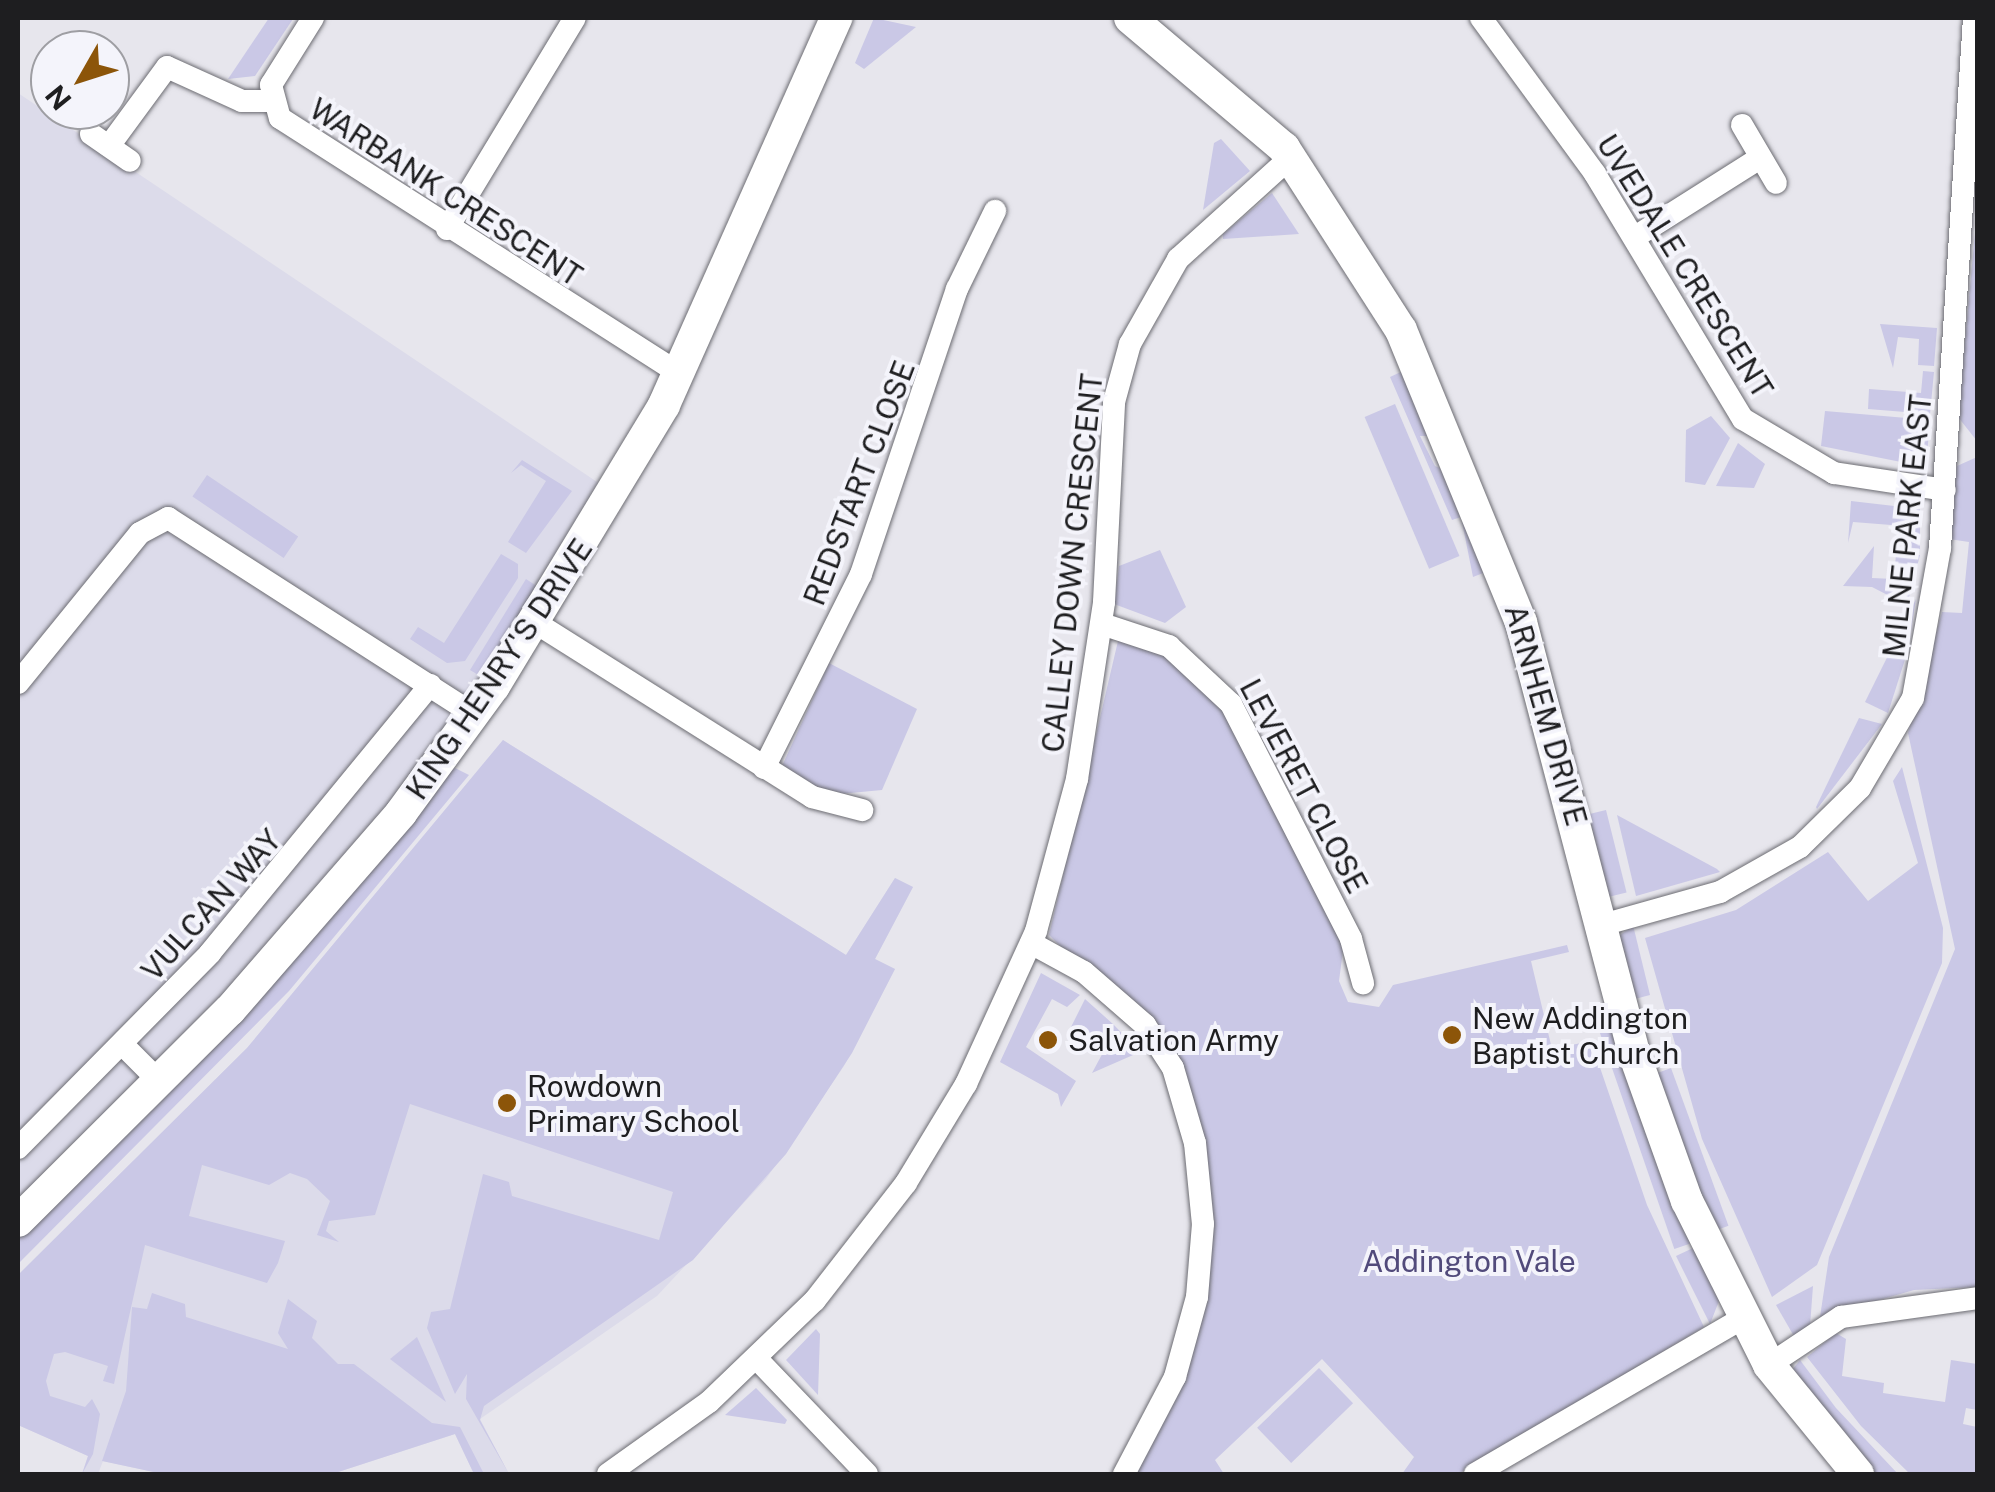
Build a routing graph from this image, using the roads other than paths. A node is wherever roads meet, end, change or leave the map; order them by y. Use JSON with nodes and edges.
{"nodes":[{"id":1,"x":313,"y":18,"type":"edge"},
{"id":2,"x":575,"y":18,"type":"edge"},
{"id":3,"x":836,"y":18,"type":"edge"},
{"id":4,"x":1130,"y":18,"type":"edge"},
{"id":5,"x":1482,"y":18,"type":"edge"},
{"id":6,"x":1974,"y":18,"type":"edge"},
{"id":7,"x":270,"y":101,"type":"junction"},
{"id":8,"x":1742,"y":125,"type":"dead end"},
{"id":9,"x":1291,"y":157,"type":"junction"},
{"id":10,"x":1760,"y":158,"type":"junction"},
{"id":11,"x":130,"y":161,"type":"dead end"},
{"id":12,"x":1776,"y":183,"type":"dead end"},
{"id":13,"x":995,"y":211,"type":"dead end"},
{"id":14,"x":446,"y":229,"type":"junction"},
{"id":15,"x":1634,"y":237,"type":"junction"},
{"id":16,"x":680,"y":374,"type":"junction"},
{"id":17,"x":1945,"y":490,"type":"junction"},
{"id":18,"x":536,"y":623,"type":"junction"},
{"id":19,"x":1102,"y":624,"type":"junction"},
{"id":20,"x":18,"y":683,"type":"edge"},
{"id":21,"x":430,"y":685,"type":"junction"},
{"id":22,"x":475,"y":715,"type":"junction"},
{"id":23,"x":764,"y":768,"type":"junction"},
{"id":24,"x":862,"y":810,"type":"dead end"},
{"id":25,"x":1602,"y":924,"type":"junction"},
{"id":26,"x":1031,"y":943,"type":"junction"},
{"id":27,"x":1363,"y":983,"type":"dead end"},
{"id":28,"x":123,"y":1045,"type":"junction"},
{"id":29,"x":161,"y":1083,"type":"junction"},
{"id":30,"x":18,"y":1148,"type":"edge"},
{"id":31,"x":18,"y":1221,"type":"edge"},
{"id":32,"x":1978,"y":1298,"type":"edge"},
{"id":33,"x":1741,"y":1319,"type":"junction"},
{"id":34,"x":757,"y":1360,"type":"junction"},
{"id":35,"x":1769,"y":1366,"type":"junction"},
{"id":36,"x":608,"y":1474,"type":"edge"},
{"id":37,"x":867,"y":1474,"type":"edge"},
{"id":38,"x":1124,"y":1474,"type":"edge"},
{"id":39,"x":1475,"y":1474,"type":"edge"},
{"id":40,"x":1858,"y":1474,"type":"edge"}],
"edges":[{"from":1,"to":7,"type":"street","name":"WARBANK CRESCENT"},
{"from":2,"to":14,"type":"street"},
{"from":3,"to":16,"type":"street","name":"KING HENRY'S DRIVE"},
{"from":4,"to":9,"type":"street","name":"ARNHEM DRIVE"},
{"from":5,"to":15,"type":"street","name":"UVEDALE CRESCENT"},
{"from":6,"to":17,"type":"street","name":"MILNE PARK EAST"},
{"from":7,"to":11,"type":"street"},
{"from":7,"to":14,"type":"street","name":"WARBANK CRESCENT"},
{"from":8,"to":10,"type":"street"},
{"from":9,"to":19,"type":"street","name":"CALLEY DOWN CRESCENT"},
{"from":9,"to":25,"type":"street","name":"ARNHEM DRIVE"},
{"from":10,"to":12,"type":"street"},
{"from":10,"to":15,"type":"street"},
{"from":13,"to":23,"type":"street","name":"REDSTART CLOSE"},
{"from":14,"to":16,"type":"street","name":"WARBANK CRESCENT"},
{"from":15,"to":17,"type":"street","name":"UVEDALE CRESCENT"},
{"from":16,"to":18,"type":"street","name":"KING HENRY'S DRIVE"},
{"from":17,"to":25,"type":"street","name":"MILNE PARK EAST"},
{"from":18,"to":22,"type":"street","name":"KING HENRY'S DRIVE"},
{"from":18,"to":23,"type":"street"},
{"from":19,"to":26,"type":"street","name":"CALLEY DOWN CRESCENT"},
{"from":19,"to":27,"type":"street","name":"LEVERET CLOSE"},
{"from":20,"to":21,"type":"street"},
{"from":21,"to":22,"type":"street"},
{"from":21,"to":28,"type":"street","name":"VULCAN WAY"},
{"from":22,"to":29,"type":"street","name":"KING HENRY'S DRIVE"},
{"from":23,"to":24,"type":"street"},
{"from":25,"to":33,"type":"street","name":"ARNHEM DRIVE"},
{"from":26,"to":34,"type":"street","name":"CALLEY DOWN CRESCENT"},
{"from":26,"to":38,"type":"street"},
{"from":28,"to":29,"type":"street"},
{"from":28,"to":30,"type":"street","name":"VULCAN WAY"},
{"from":29,"to":31,"type":"street","name":"KING HENRY'S DRIVE"},
{"from":32,"to":35,"type":"street"},
{"from":33,"to":35,"type":"street","name":"ARNHEM DRIVE"},
{"from":33,"to":39,"type":"street"},
{"from":34,"to":36,"type":"street","name":"CALLEY DOWN CRESCENT"},
{"from":34,"to":37,"type":"street"},
{"from":35,"to":40,"type":"street","name":"ARNHEM DRIVE"}]}
